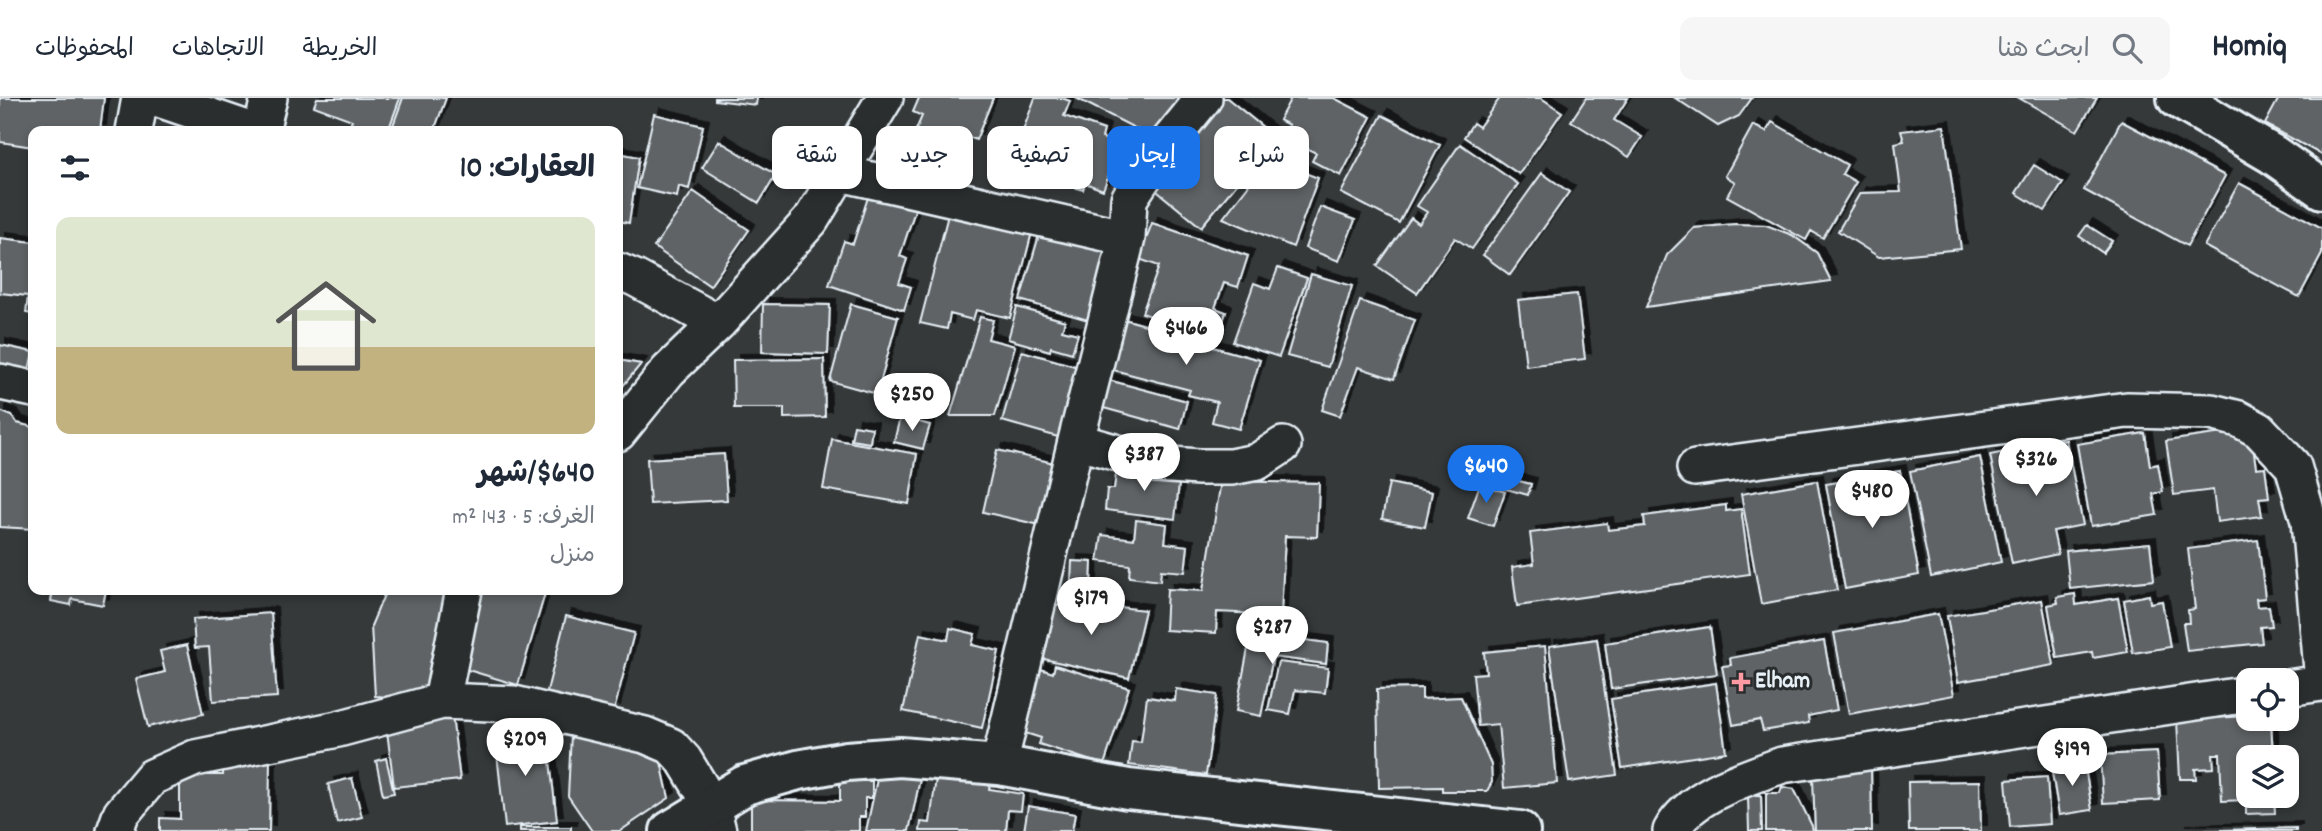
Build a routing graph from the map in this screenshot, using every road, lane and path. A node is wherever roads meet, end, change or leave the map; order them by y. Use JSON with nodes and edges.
{"nodes":[{"id":1,"x":140,"y":98,"type":"edge"},
{"id":2,"x":156,"y":98,"type":"edge"},
{"id":3,"x":269,"y":98,"type":"edge"},
{"id":4,"x":886,"y":98,"type":"edge"},
{"id":5,"x":1204,"y":98,"type":"edge"},
{"id":6,"x":2177,"y":98,"type":"edge"},
{"id":7,"x":135,"y":126,"type":"edge"},
{"id":8,"x":238,"y":126,"type":"edge"},
{"id":9,"x":262,"y":126,"type":"edge"},
{"id":10,"x":862,"y":137,"type":"edge"},
{"id":11,"x":862,"y":178,"type":"edge"},
{"id":12,"x":830,"y":189,"type":"edge"},
{"id":13,"x":2322,"y":189,"type":"edge"},
{"id":14,"x":1127,"y":238,"type":"junction"},
{"id":15,"x":623,"y":273,"type":"edge"},
{"id":16,"x":718,"y":323,"type":"junction"},
{"id":17,"x":0,"y":382,"type":"edge"},
{"id":18,"x":28,"y":388,"type":"edge"},
{"id":19,"x":623,"y":427,"type":"edge"},
{"id":20,"x":1076,"y":441,"type":"junction"},
{"id":21,"x":1283,"y":444,"type":"dead end"},
{"id":22,"x":1695,"y":468,"type":"dead end"},
{"id":23,"x":463,"y":595,"type":"edge"},
{"id":24,"x":2322,"y":670,"type":"edge"},
{"id":25,"x":2322,"y":683,"type":"edge"},
{"id":26,"x":2299,"y":686,"type":"edge"},
{"id":27,"x":2236,"y":696,"type":"edge"},
{"id":28,"x":442,"y":701,"type":"junction"},
{"id":29,"x":999,"y":765,"type":"junction"},
{"id":30,"x":715,"y":819,"type":"edge"},
{"id":31,"x":115,"y":831,"type":"edge"},
{"id":32,"x":670,"y":831,"type":"edge"},
{"id":33,"x":1520,"y":831,"type":"edge"},
{"id":34,"x":1671,"y":831,"type":"edge"}],
"edges":[{"from":1,"to":7,"type":"street"},
{"from":2,"to":8,"type":"street"},
{"from":3,"to":9,"type":"street"},
{"from":4,"to":10,"type":"street"},
{"from":5,"to":14,"type":"street"},
{"from":6,"to":13,"type":"street"},
{"from":11,"to":14,"type":"street"},
{"from":12,"to":16,"type":"street"},
{"from":14,"to":20,"type":"street"},
{"from":15,"to":16,"type":"street"},
{"from":16,"to":19,"type":"street"},
{"from":17,"to":18,"type":"street"},
{"from":20,"to":21,"type":"street"},
{"from":20,"to":29,"type":"street"},
{"from":22,"to":24,"type":"street"},
{"from":23,"to":28,"type":"street"},
{"from":25,"to":26,"type":"street"},
{"from":27,"to":34,"type":"street"},
{"from":28,"to":30,"type":"street"},
{"from":28,"to":31,"type":"street"},
{"from":29,"to":30,"type":"street"},
{"from":29,"to":33,"type":"street"},
{"from":30,"to":32,"type":"street"}]}
